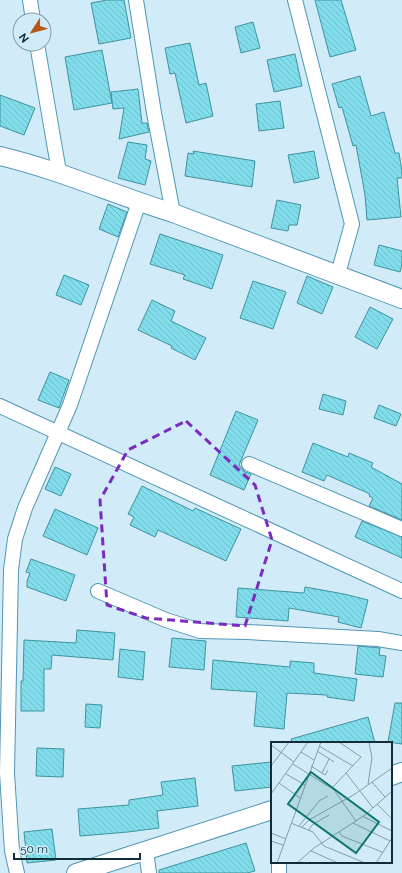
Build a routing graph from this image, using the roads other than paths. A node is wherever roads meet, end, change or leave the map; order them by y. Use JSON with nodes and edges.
{"nodes":[{"id":1,"x":30,"y":0,"type":"edge"},
{"id":2,"x":136,"y":0,"type":"edge"},
{"id":3,"x":295,"y":0,"type":"edge"},
{"id":4,"x":32,"y":12,"type":"edge"},
{"id":5,"x":38,"y":52,"type":"edge"},
{"id":6,"x":0,"y":156,"type":"edge"},
{"id":7,"x":59,"y":172,"type":"junction"},
{"id":8,"x":138,"y":202,"type":"junction"},
{"id":9,"x":173,"y":213,"type":"junction"},
{"id":10,"x":338,"y":274,"type":"junction"},
{"id":11,"x":402,"y":299,"type":"edge"},
{"id":12,"x":0,"y":406,"type":"edge"},
{"id":13,"x":58,"y":432,"type":"junction"},
{"id":14,"x":249,"y":464,"type":"dead end"},
{"id":15,"x":402,"y":529,"type":"edge"},
{"id":16,"x":98,"y":591,"type":"dead end"},
{"id":17,"x":402,"y":591,"type":"edge"},
{"id":18,"x":5,"y":601,"type":"edge"},
{"id":19,"x":402,"y":643,"type":"edge"},
{"id":20,"x":402,"y":772,"type":"edge"},
{"id":21,"x":392,"y":776,"type":"edge"},
{"id":22,"x":271,"y":810,"type":"edge"},
{"id":23,"x":146,"y":851,"type":"junction"},
{"id":24,"x":17,"y":873,"type":"edge"},
{"id":25,"x":76,"y":873,"type":"edge"},
{"id":26,"x":149,"y":873,"type":"edge"}],
"edges":[{"from":1,"to":4,"type":"street"},
{"from":2,"to":9,"type":"street"},
{"from":3,"to":10,"type":"street"},
{"from":5,"to":7,"type":"street"},
{"from":6,"to":7,"type":"street"},
{"from":7,"to":8,"type":"street"},
{"from":8,"to":9,"type":"street"},
{"from":8,"to":13,"type":"street"},
{"from":9,"to":10,"type":"street"},
{"from":10,"to":11,"type":"street"},
{"from":12,"to":13,"type":"street"},
{"from":13,"to":17,"type":"street"},
{"from":13,"to":18,"type":"street"},
{"from":14,"to":15,"type":"street"},
{"from":16,"to":19,"type":"street"},
{"from":18,"to":24,"type":"street"},
{"from":20,"to":21,"type":"street"},
{"from":22,"to":23,"type":"street"},
{"from":23,"to":25,"type":"street"},
{"from":23,"to":26,"type":"street"}]}
